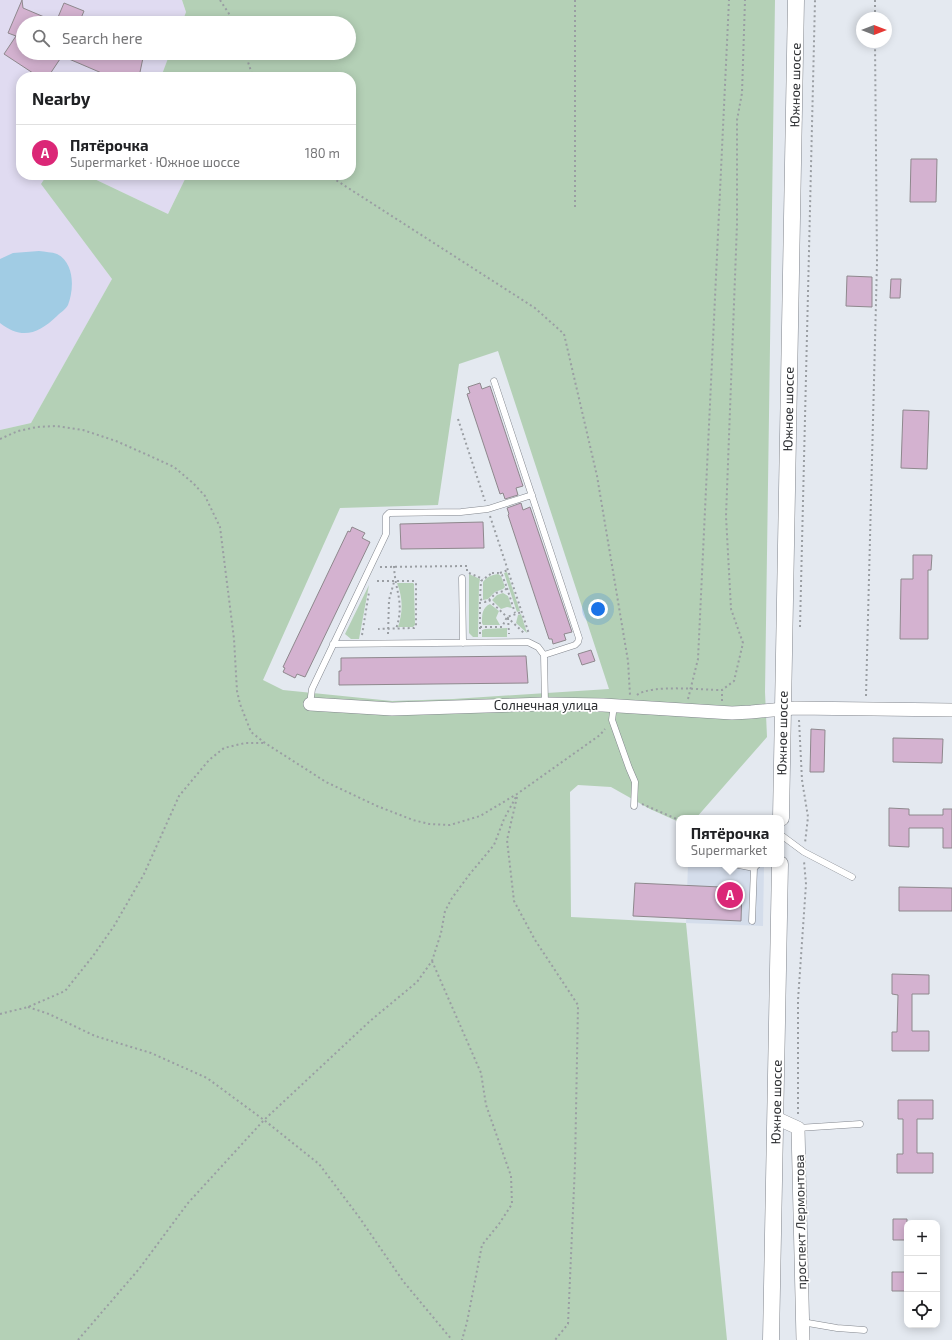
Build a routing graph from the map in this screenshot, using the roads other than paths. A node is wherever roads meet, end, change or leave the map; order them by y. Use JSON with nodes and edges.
{"nodes":[{"id":1,"x":796,"y":0,"type":"edge"},
{"id":2,"x":494,"y":381,"type":"dead end"},
{"id":3,"x":532,"y":495,"type":"junction"},
{"id":4,"x":465,"y":579,"type":"road end"},
{"id":5,"x":463,"y":643,"type":"junction"},
{"id":6,"x":333,"y":644,"type":"junction"},
{"id":7,"x":544,"y":655,"type":"junction"},
{"id":8,"x":310,"y":704,"type":"joint"},
{"id":9,"x":545,"y":704,"type":"junction"},
{"id":10,"x":614,"y":705,"type":"junction"},
{"id":11,"x":788,"y":708,"type":"junction"},
{"id":12,"x":952,"y":710,"type":"edge"},
{"id":13,"x":634,"y":806,"type":"dead end"},
{"id":14,"x":781,"y":815,"type":"edge"},
{"id":15,"x":784,"y":837,"type":"edge"},
{"id":16,"x":756,"y":867,"type":"edge"},
{"id":17,"x":780,"y":867,"type":"edge"},
{"id":18,"x":852,"y":877,"type":"dead end"},
{"id":19,"x":752,"y":921,"type":"dead end"},
{"id":20,"x":776,"y":1118,"type":"junction"},
{"id":21,"x":860,"y":1124,"type":"dead end"},
{"id":22,"x":798,"y":1128,"type":"junction"},
{"id":23,"x":802,"y":1322,"type":"junction"},
{"id":24,"x":864,"y":1330,"type":"dead end"},
{"id":25,"x":771,"y":1340,"type":"edge"},
{"id":26,"x":803,"y":1340,"type":"edge"}],
"edges":[{"from":1,"to":11,"type":"street","name":"Южное шоссе"},
{"from":2,"to":3,"type":"lane"},
{"from":3,"to":6,"type":"lane"},
{"from":3,"to":7,"type":"lane"},
{"from":4,"to":5,"type":"lane"},
{"from":5,"to":6,"type":"lane"},
{"from":5,"to":7,"type":"lane"},
{"from":6,"to":8,"type":"lane"},
{"from":7,"to":9,"type":"lane"},
{"from":8,"to":9,"type":"street","name":"Солнечная улица"},
{"from":9,"to":10,"type":"street","name":"Солнечная улица"},
{"from":10,"to":11,"type":"street","name":"Солнечная улица"},
{"from":10,"to":13,"type":"lane"},
{"from":11,"to":12,"type":"street","name":"Солнечная улица"},
{"from":11,"to":14,"type":"street","name":"Южное шоссе"},
{"from":15,"to":18,"type":"lane"},
{"from":16,"to":19,"type":"lane"},
{"from":17,"to":20,"type":"street","name":"Южное шоссе"},
{"from":20,"to":22,"type":"street"},
{"from":20,"to":25,"type":"street","name":"Южное шоссе"},
{"from":21,"to":22,"type":"lane"},
{"from":22,"to":23,"type":"street","name":"проспект Лермонтова"},
{"from":23,"to":24,"type":"lane"},
{"from":23,"to":26,"type":"street","name":"проспект Лермонтова"}]}
